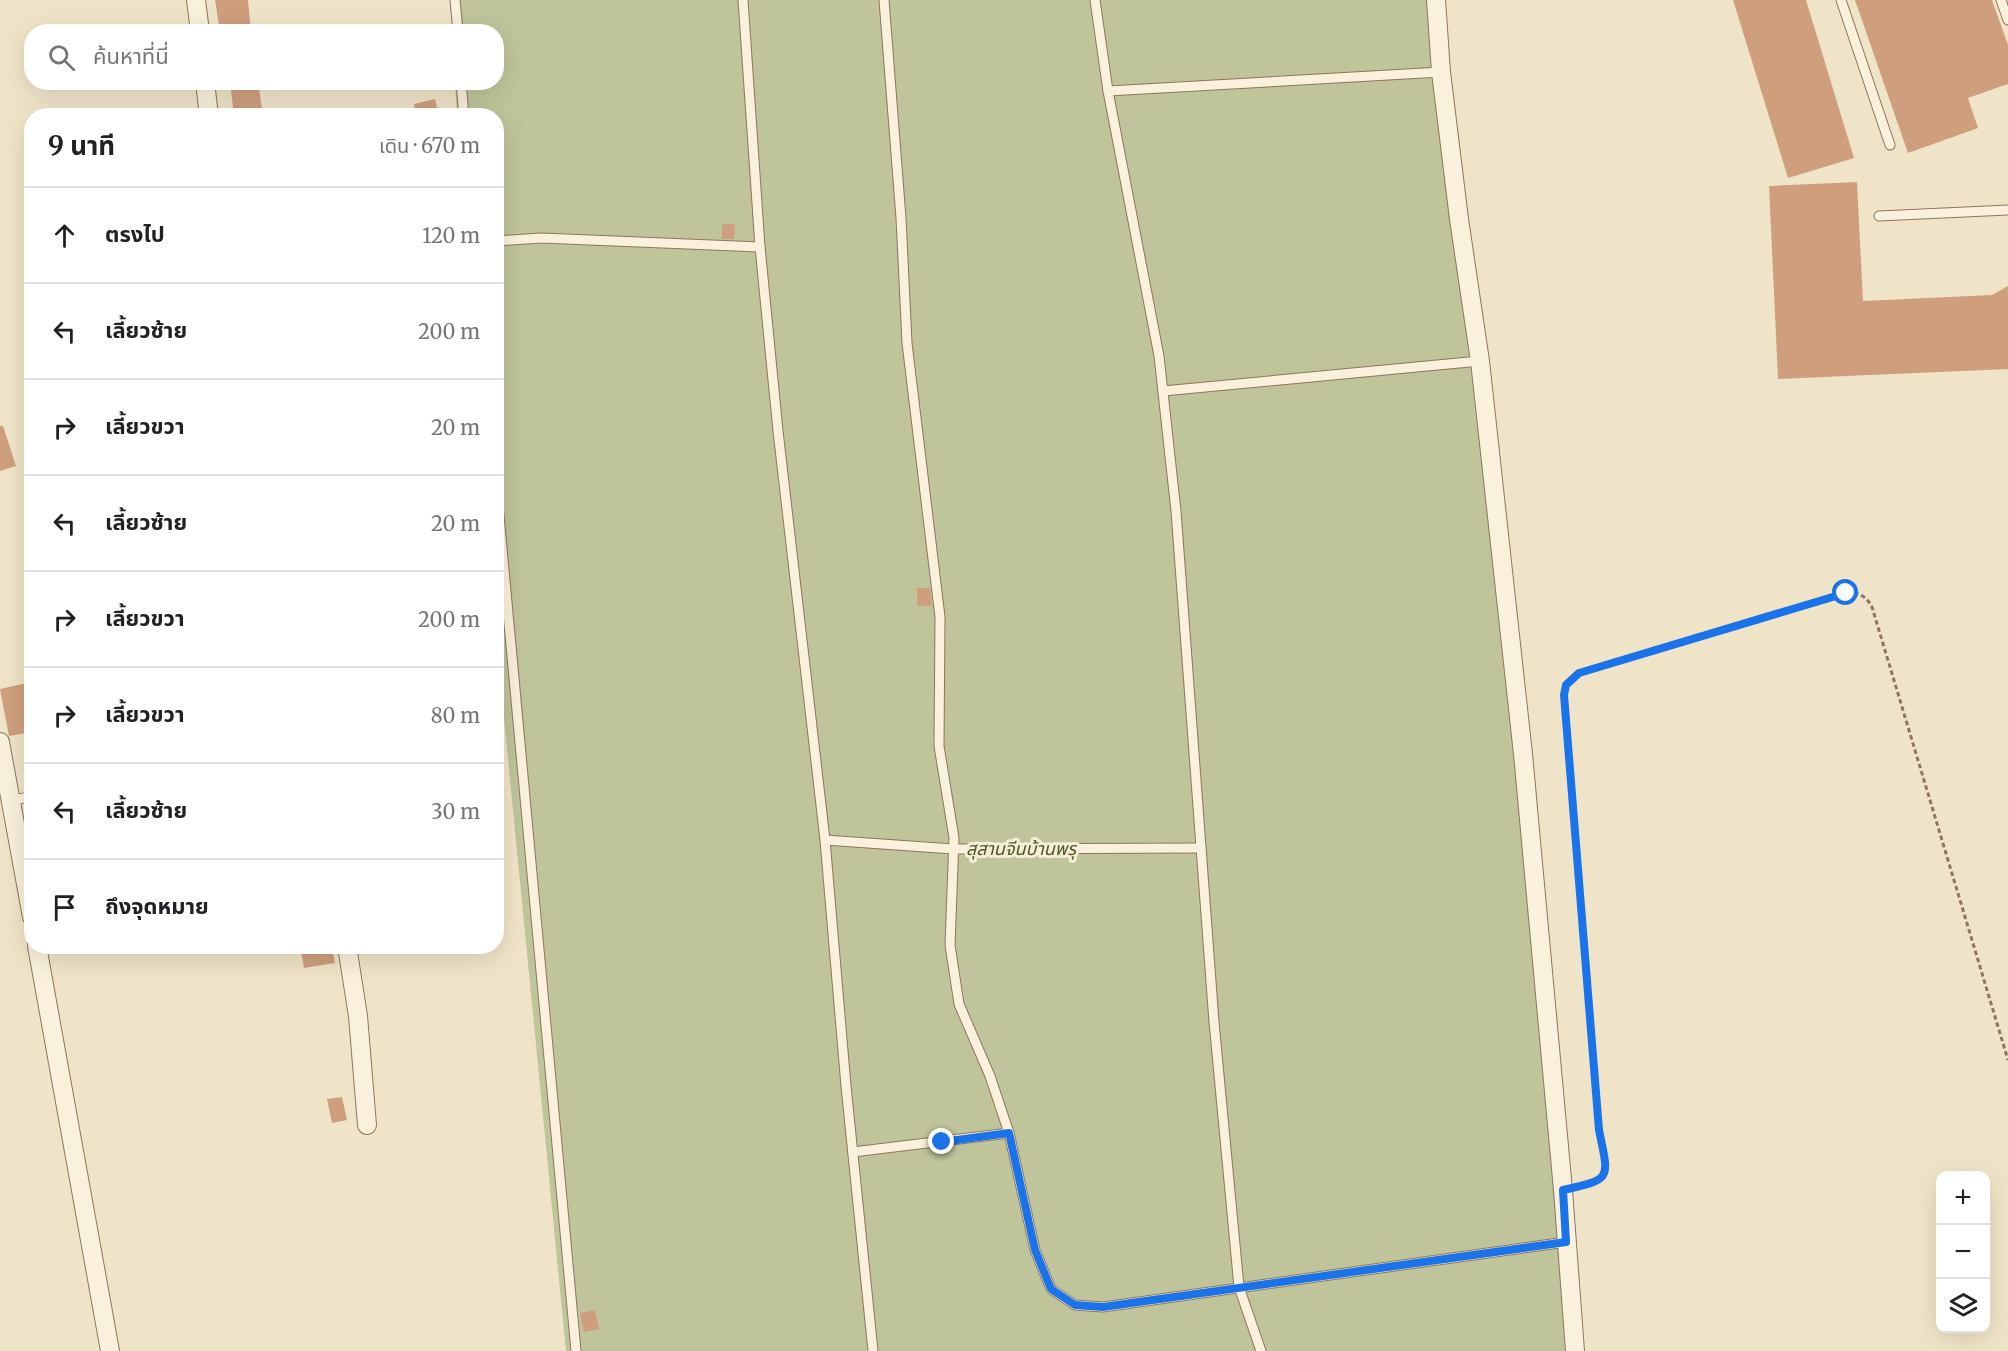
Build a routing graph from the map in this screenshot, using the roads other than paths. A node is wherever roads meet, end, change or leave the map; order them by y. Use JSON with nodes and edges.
{"nodes":[{"id":1,"x":196,"y":0,"type":"edge"},
{"id":2,"x":455,"y":0,"type":"edge"},
{"id":3,"x":743,"y":0,"type":"edge"},
{"id":4,"x":884,"y":0,"type":"edge"},
{"id":5,"x":1095,"y":0,"type":"edge"},
{"id":6,"x":1436,"y":0,"type":"edge"},
{"id":7,"x":1841,"y":0,"type":"edge"},
{"id":8,"x":2001,"y":0,"type":"edge"},
{"id":9,"x":2008,"y":20,"type":"edge"},
{"id":10,"x":199,"y":24,"type":"edge"},
{"id":11,"x":457,"y":24,"type":"edge"},
{"id":12,"x":1441,"y":72,"type":"junction"},
{"id":13,"x":206,"y":90,"type":"edge"},
{"id":14,"x":462,"y":90,"type":"edge"},
{"id":15,"x":1108,"y":91,"type":"junction"},
{"id":16,"x":208,"y":108,"type":"edge"},
{"id":17,"x":463,"y":108,"type":"edge"},
{"id":18,"x":1890,"y":144,"type":"dead end"},
{"id":19,"x":2008,"y":210,"type":"edge"},
{"id":20,"x":1879,"y":216,"type":"dead end"},
{"id":21,"x":504,"y":240,"type":"edge"},
{"id":22,"x":760,"y":247,"type":"junction"},
{"id":23,"x":1480,"y":361,"type":"junction"},
{"id":24,"x":1163,"y":391,"type":"junction"},
{"id":25,"x":504,"y":570,"type":"edge"},
{"id":26,"x":0,"y":742,"type":"edge"},
{"id":27,"x":24,"y":798,"type":"edge"},
{"id":28,"x":10,"y":801,"type":"junction"},
{"id":29,"x":825,"y":840,"type":"junction"},
{"id":30,"x":1201,"y":848,"type":"junction"},
{"id":31,"x":953,"y":849,"type":"junction"},
{"id":32,"x":24,"y":875,"type":"edge"},
{"id":33,"x":38,"y":954,"type":"edge"},
{"id":34,"x":348,"y":954,"type":"edge"},
{"id":35,"x":367,"y":1125,"type":"dead end"},
{"id":36,"x":1009,"y":1133,"type":"junction"},
{"id":37,"x":853,"y":1152,"type":"junction"},
{"id":38,"x":1566,"y":1242,"type":"junction"},
{"id":39,"x":1239,"y":1287,"type":"junction"},
{"id":40,"x":110,"y":1351,"type":"edge"},
{"id":41,"x":576,"y":1351,"type":"edge"},
{"id":42,"x":873,"y":1351,"type":"edge"},
{"id":43,"x":1261,"y":1351,"type":"edge"},
{"id":44,"x":1575,"y":1351,"type":"edge"}],
"edges":[{"from":1,"to":10,"type":"street"},
{"from":2,"to":11,"type":"lane"},
{"from":3,"to":22,"type":"lane"},
{"from":4,"to":31,"type":"lane"},
{"from":5,"to":15,"type":"lane"},
{"from":6,"to":12,"type":"street"},
{"from":7,"to":18,"type":"lane"},
{"from":8,"to":9,"type":"lane"},
{"from":12,"to":15,"type":"lane"},
{"from":12,"to":23,"type":"street"},
{"from":13,"to":16,"type":"street"},
{"from":14,"to":17,"type":"lane"},
{"from":15,"to":24,"type":"lane"},
{"from":19,"to":20,"type":"lane"},
{"from":21,"to":22,"type":"lane"},
{"from":22,"to":29,"type":"lane"},
{"from":23,"to":24,"type":"lane"},
{"from":23,"to":38,"type":"street"},
{"from":24,"to":30,"type":"lane"},
{"from":25,"to":41,"type":"lane"},
{"from":26,"to":28,"type":"street"},
{"from":27,"to":28,"type":"lane"},
{"from":28,"to":32,"type":"street"},
{"from":29,"to":31,"type":"lane"},
{"from":29,"to":37,"type":"lane"},
{"from":30,"to":31,"type":"lane"},
{"from":30,"to":39,"type":"lane"},
{"from":31,"to":36,"type":"lane"},
{"from":33,"to":40,"type":"street"},
{"from":34,"to":35,"type":"street"},
{"from":36,"to":37,"type":"lane"},
{"from":36,"to":39,"type":"lane"},
{"from":37,"to":42,"type":"lane"},
{"from":38,"to":39,"type":"lane"},
{"from":38,"to":44,"type":"street"},
{"from":39,"to":43,"type":"lane"}]}
